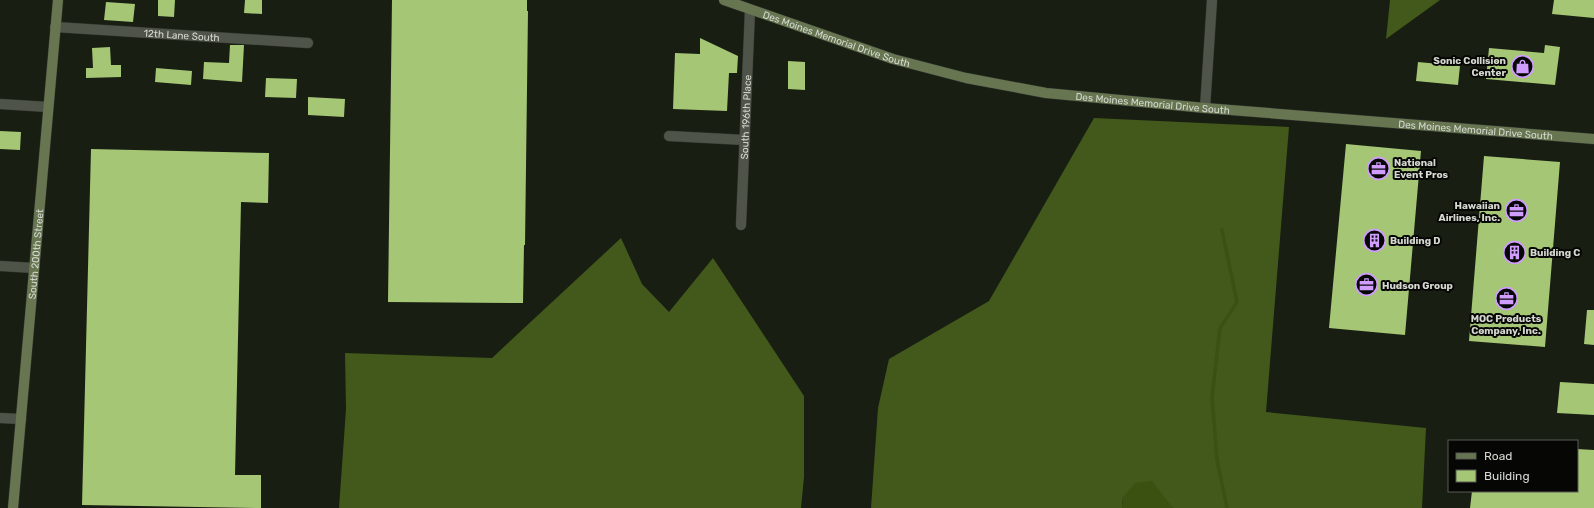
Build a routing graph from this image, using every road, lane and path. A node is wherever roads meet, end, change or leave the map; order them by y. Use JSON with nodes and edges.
{"nodes":[{"id":1,"x":58,"y":0,"type":"edge"},
{"id":2,"x":724,"y":0,"type":"edge"},
{"id":3,"x":1212,"y":0,"type":"edge"},
{"id":4,"x":750,"y":10,"type":"junction"},
{"id":5,"x":55,"y":27,"type":"junction"},
{"id":6,"x":308,"y":43,"type":"dead end"},
{"id":7,"x":0,"y":104,"type":"edge"},
{"id":8,"x":48,"y":107,"type":"junction"},
{"id":9,"x":1205,"y":108,"type":"junction"},
{"id":10,"x":669,"y":136,"type":"dead end"},
{"id":11,"x":1594,"y":139,"type":"edge"},
{"id":12,"x":745,"y":140,"type":"junction"},
{"id":13,"x":741,"y":225,"type":"dead end"},
{"id":14,"x":0,"y":266,"type":"edge"},
{"id":15,"x":34,"y":268,"type":"junction"},
{"id":16,"x":0,"y":418,"type":"edge"},
{"id":17,"x":21,"y":419,"type":"junction"},
{"id":18,"x":14,"y":508,"type":"edge"}],
"edges":[{"from":1,"to":5,"type":"main road","name":"South 200th Street"},
{"from":2,"to":4,"type":"main road","name":"Des Moines Memorial Drive South"},
{"from":3,"to":9,"type":"street"},
{"from":4,"to":9,"type":"main road","name":"Des Moines Memorial Drive South"},
{"from":4,"to":12,"type":"street","name":"South 196th Place"},
{"from":5,"to":6,"type":"street","name":"12th Lane South"},
{"from":5,"to":8,"type":"main road","name":"South 200th Street"},
{"from":7,"to":8,"type":"street"},
{"from":8,"to":15,"type":"main road","name":"South 200th Street"},
{"from":9,"to":11,"type":"main road","name":"Des Moines Memorial Drive South"},
{"from":10,"to":12,"type":"street"},
{"from":12,"to":13,"type":"street","name":"South 196th Place"},
{"from":14,"to":15,"type":"street"},
{"from":15,"to":17,"type":"main road","name":"South 200th Street"},
{"from":16,"to":17,"type":"street"},
{"from":17,"to":18,"type":"main road","name":"South 200th Street"}]}
